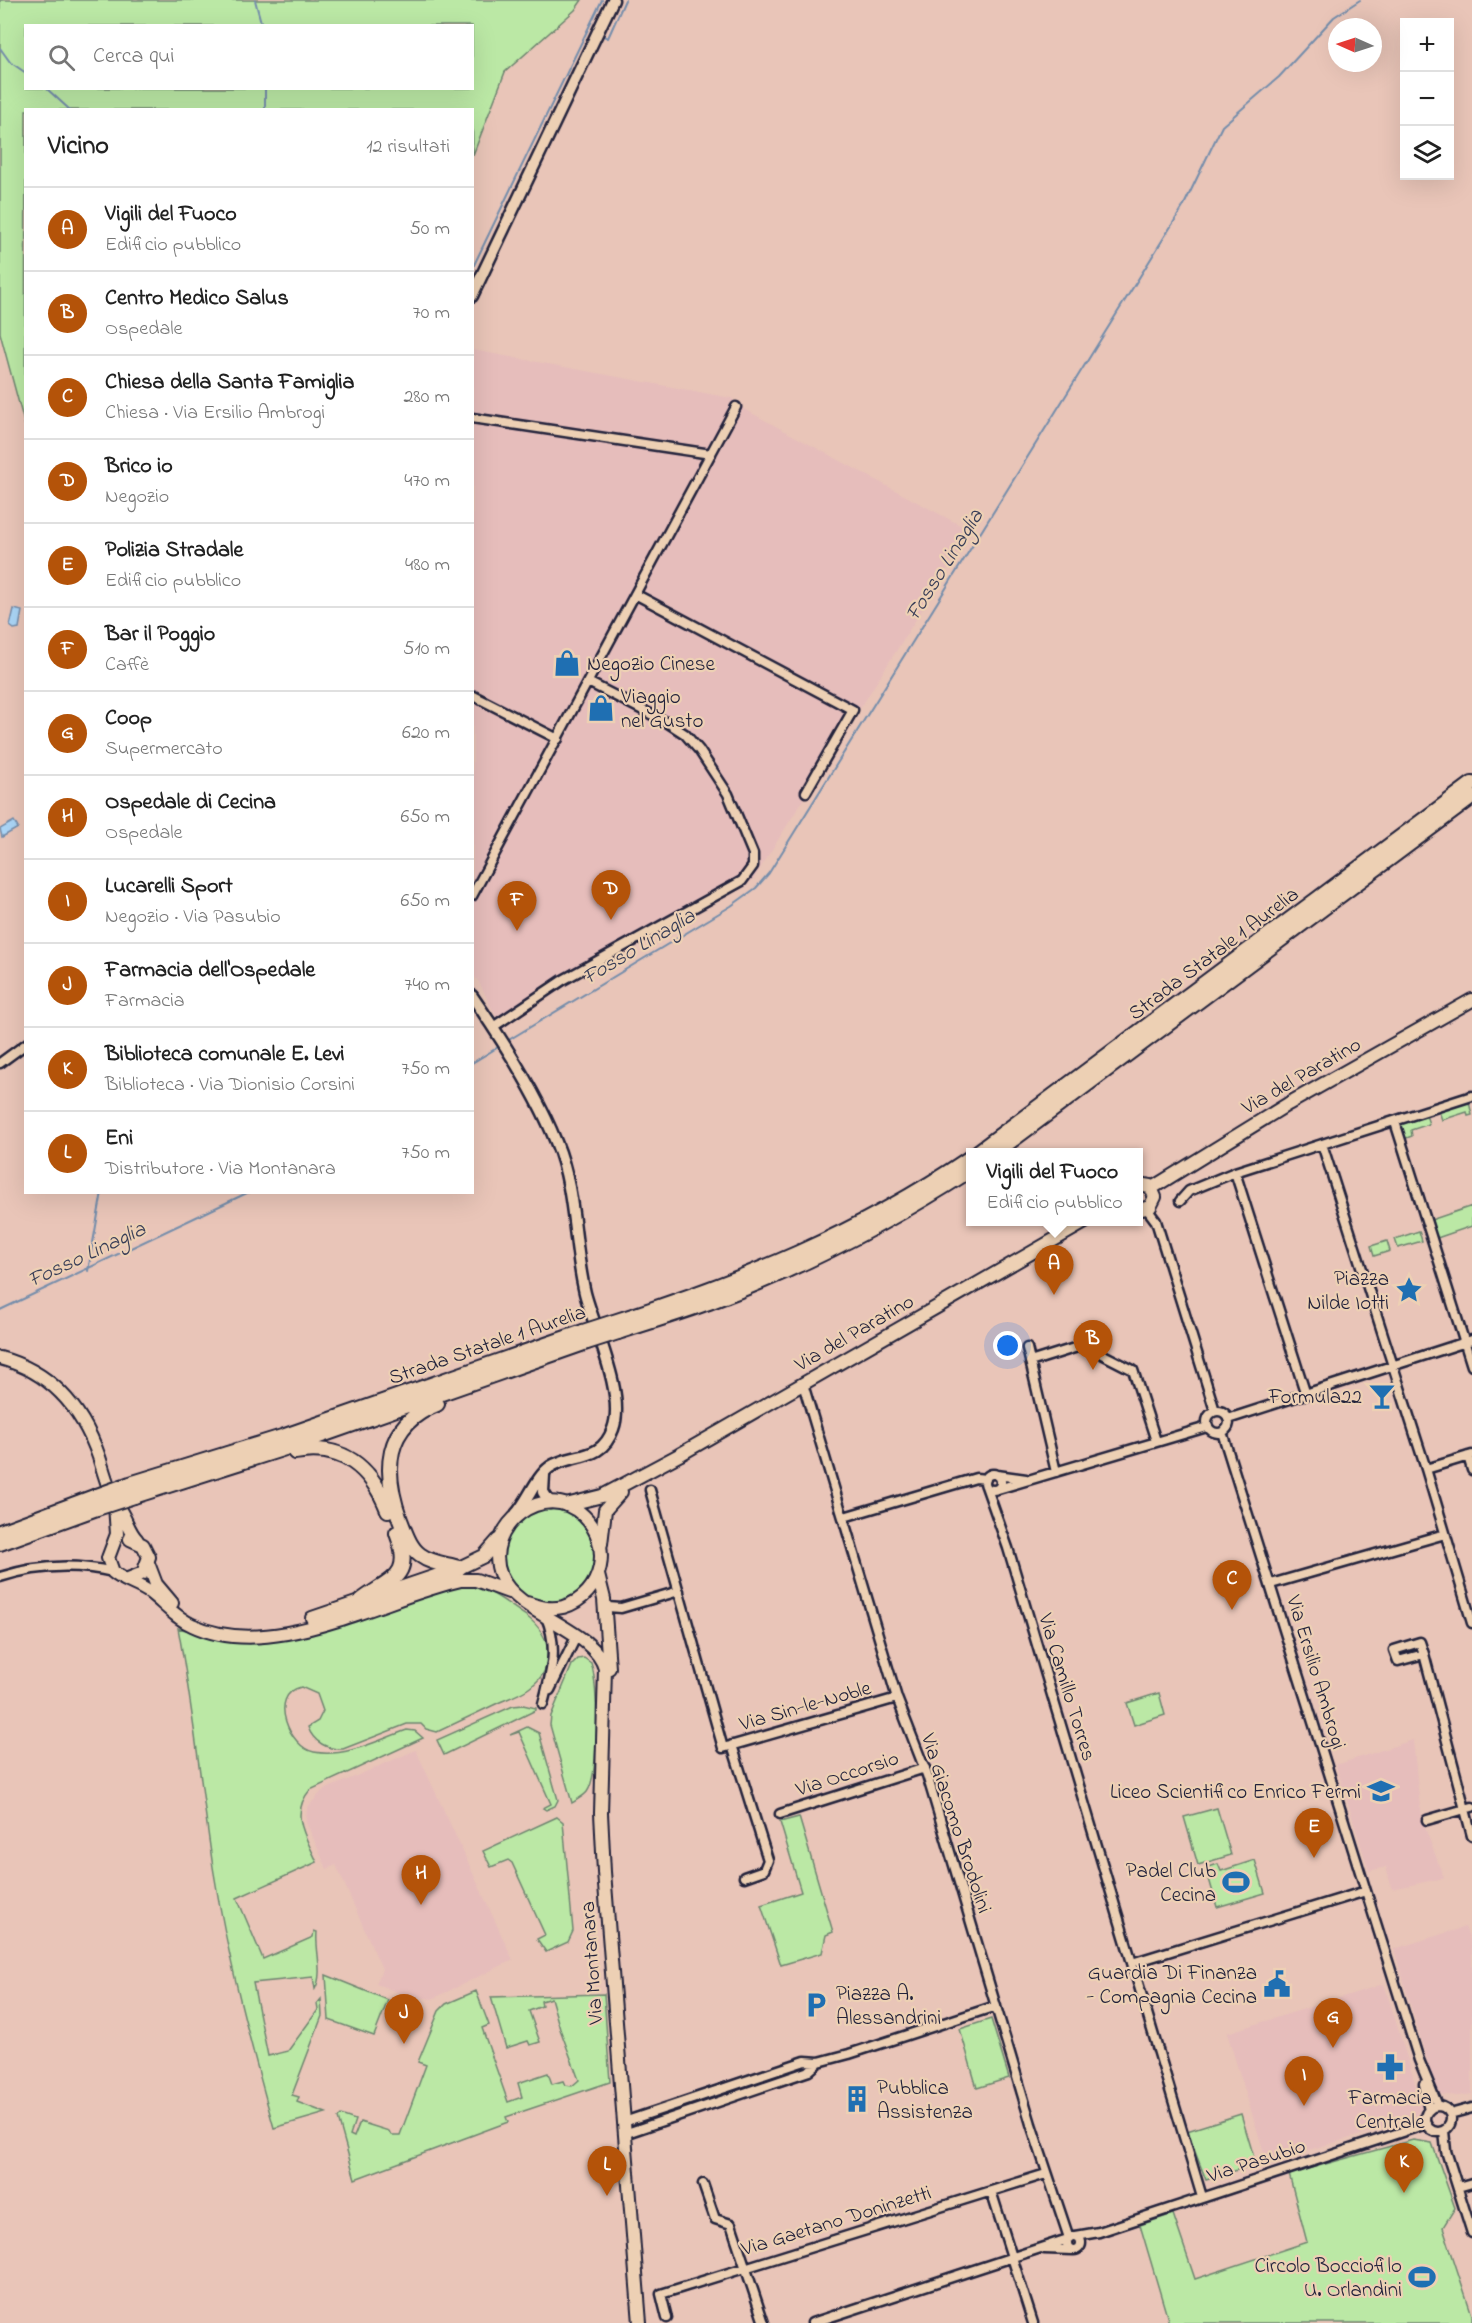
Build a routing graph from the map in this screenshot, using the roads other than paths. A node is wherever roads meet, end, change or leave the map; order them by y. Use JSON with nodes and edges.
{"nodes":[{"id":1,"x":614,"y":0,"type":"edge"},
{"id":2,"x":474,"y":292,"type":"edge"},
{"id":3,"x":736,"y":407,"type":"dead end"},
{"id":4,"x":474,"y":418,"type":"edge"},
{"id":5,"x":711,"y":453,"type":"junction"},
{"id":6,"x":635,"y":594,"type":"junction"},
{"id":7,"x":588,"y":682,"type":"junction"},
{"id":8,"x":474,"y":696,"type":"edge"},
{"id":9,"x":558,"y":739,"type":"junction"},
{"id":10,"x":1472,"y":784,"type":"edge"},
{"id":11,"x":806,"y":792,"type":"dead end"},
{"id":12,"x":1472,"y":797,"type":"edge"},
{"id":13,"x":474,"y":892,"type":"edge"},
{"id":14,"x":474,"y":999,"type":"edge"},
{"id":15,"x":1472,"y":1000,"type":"edge"},
{"id":16,"x":495,"y":1030,"type":"junction"},
{"id":17,"x":24,"y":1045,"type":"edge"},
{"id":18,"x":0,"y":1063,"type":"edge"},
{"id":19,"x":1472,"y":1096,"type":"edge"},
{"id":20,"x":1395,"y":1122,"type":"junction"},
{"id":21,"x":1322,"y":1144,"type":"junction"},
{"id":22,"x":983,"y":1148,"type":"edge"},
{"id":23,"x":1001,"y":1148,"type":"edge"},
{"id":24,"x":966,"y":1160,"type":"edge"},
{"id":25,"x":966,"y":1172,"type":"edge"},
{"id":26,"x":1235,"y":1172,"type":"junction"},
{"id":27,"x":1143,"y":1184,"type":"edge"},
{"id":28,"x":1152,"y":1188,"type":"junction"},
{"id":29,"x":1180,"y":1201,"type":"dead end"},
{"id":30,"x":1143,"y":1209,"type":"edge"},
{"id":31,"x":1076,"y":1226,"type":"edge"},
{"id":32,"x":616,"y":1327,"type":"junction"},
{"id":33,"x":586,"y":1337,"type":"junction"},
{"id":34,"x":1468,"y":1342,"type":"edge"},
{"id":35,"x":1027,"y":1348,"type":"dead end"},
{"id":36,"x":0,"y":1358,"type":"edge"},
{"id":37,"x":1030,"y":1362,"type":"junction"},
{"id":38,"x":1393,"y":1366,"type":"junction"},
{"id":39,"x":1472,"y":1366,"type":"edge"},
{"id":40,"x":803,"y":1383,"type":"junction"},
{"id":41,"x":471,"y":1384,"type":"junction"},
{"id":42,"x":1306,"y":1395,"type":"junction"},
{"id":43,"x":1215,"y":1411,"type":"junction"},
{"id":44,"x":1228,"y":1419,"type":"junction"},
{"id":45,"x":1207,"y":1427,"type":"junction"},
{"id":46,"x":1222,"y":1432,"type":"junction"},
{"id":47,"x":1156,"y":1442,"type":"junction"},
{"id":48,"x":285,"y":1448,"type":"junction"},
{"id":49,"x":1470,"y":1455,"type":"edge"},
{"id":50,"x":1426,"y":1469,"type":"junction"},
{"id":51,"x":1472,"y":1470,"type":"edge"},
{"id":52,"x":544,"y":1472,"type":"junction"},
{"id":53,"x":1056,"y":1472,"type":"junction"},
{"id":54,"x":642,"y":1474,"type":"junction"},
{"id":55,"x":997,"y":1475,"type":"junction"},
{"id":56,"x":1029,"y":1479,"type":"junction"},
{"id":57,"x":991,"y":1489,"type":"junction"},
{"id":58,"x":132,"y":1490,"type":"junction"},
{"id":59,"x":650,"y":1490,"type":"dead end"},
{"id":60,"x":96,"y":1503,"type":"junction"},
{"id":61,"x":550,"y":1503,"type":"junction"},
{"id":62,"x":115,"y":1505,"type":"junction"},
{"id":63,"x":566,"y":1505,"type":"junction"},
{"id":64,"x":844,"y":1517,"type":"junction"},
{"id":65,"x":34,"y":1520,"type":"junction"},
{"id":66,"x":0,"y":1521,"type":"edge"},
{"id":67,"x":509,"y":1521,"type":"junction"},
{"id":68,"x":0,"y":1532,"type":"edge"},
{"id":69,"x":1445,"y":1534,"type":"junction"},
{"id":70,"x":499,"y":1539,"type":"junction"},
{"id":71,"x":137,"y":1540,"type":"junction"},
{"id":72,"x":0,"y":1543,"type":"edge"},
{"id":73,"x":115,"y":1544,"type":"junction"},
{"id":74,"x":601,"y":1544,"type":"junction"},
{"id":75,"x":148,"y":1563,"type":"junction"},
{"id":76,"x":459,"y":1568,"type":"junction"},
{"id":77,"x":113,"y":1572,"type":"junction"},
{"id":78,"x":598,"y":1575,"type":"junction"},
{"id":79,"x":0,"y":1577,"type":"edge"},
{"id":80,"x":128,"y":1579,"type":"junction"},
{"id":81,"x":1270,"y":1584,"type":"junction"},
{"id":82,"x":679,"y":1591,"type":"junction"},
{"id":83,"x":513,"y":1593,"type":"junction"},
{"id":84,"x":604,"y":1599,"type":"junction"},
{"id":85,"x":362,"y":1601,"type":"junction"},
{"id":86,"x":527,"y":1603,"type":"junction"},
{"id":87,"x":621,"y":1608,"type":"junction"},
{"id":88,"x":545,"y":1614,"type":"junction"},
{"id":89,"x":1472,"y":1623,"type":"edge"},
{"id":90,"x":606,"y":1633,"type":"junction"},
{"id":91,"x":576,"y":1637,"type":"junction"},
{"id":92,"x":1424,"y":1654,"type":"dead end"},
{"id":93,"x":605,"y":1693,"type":"junction"},
{"id":94,"x":897,"y":1698,"type":"junction"},
{"id":95,"x":732,"y":1745,"type":"junction"},
{"id":96,"x":925,"y":1768,"type":"junction"},
{"id":97,"x":1468,"y":1808,"type":"edge"},
{"id":98,"x":780,"y":1814,"type":"dead end"},
{"id":99,"x":1427,"y":1820,"type":"dead end"},
{"id":100,"x":1472,"y":1836,"type":"edge"},
{"id":101,"x":744,"y":1877,"type":"dead end"},
{"id":102,"x":1366,"y":1891,"type":"junction"},
{"id":103,"x":1131,"y":1963,"type":"junction"},
{"id":104,"x":996,"y":2006,"type":"junction"},
{"id":105,"x":1434,"y":2108,"type":"junction"},
{"id":106,"x":1472,"y":2108,"type":"edge"},
{"id":107,"x":1450,"y":2115,"type":"junction"},
{"id":108,"x":1426,"y":2124,"type":"junction"},
{"id":109,"x":624,"y":2128,"type":"junction"},
{"id":110,"x":1444,"y":2131,"type":"junction"},
{"id":111,"x":1046,"y":2174,"type":"junction"},
{"id":112,"x":1472,"y":2183,"type":"edge"},
{"id":113,"x":703,"y":2184,"type":"dead end"},
{"id":114,"x":1458,"y":2187,"type":"junction"},
{"id":115,"x":991,"y":2191,"type":"junction"},
{"id":116,"x":1202,"y":2197,"type":"junction"},
{"id":117,"x":632,"y":2230,"type":"junction"},
{"id":118,"x":1099,"y":2232,"type":"junction"},
{"id":119,"x":1472,"y":2233,"type":"edge"},
{"id":120,"x":1071,"y":2238,"type":"junction"},
{"id":121,"x":1077,"y":2248,"type":"junction"},
{"id":122,"x":1043,"y":2249,"type":"junction"},
{"id":123,"x":1013,"y":2259,"type":"junction"},
{"id":124,"x":745,"y":2268,"type":"junction"},
{"id":125,"x":667,"y":2318,"type":"dead end"},
{"id":126,"x":640,"y":2323,"type":"edge"},
{"id":127,"x":647,"y":2323,"type":"edge"},
{"id":128,"x":764,"y":2323,"type":"edge"},
{"id":129,"x":812,"y":2323,"type":"edge"},
{"id":130,"x":1033,"y":2323,"type":"edge"}],
"edges":[{"from":1,"to":2,"type":"street"},
{"from":3,"to":5,"type":"street"},
{"from":4,"to":5,"type":"street"},
{"from":5,"to":6,"type":"street"},
{"from":6,"to":7,"type":"street"},
{"from":6,"to":11,"type":"street"},
{"from":7,"to":9,"type":"street"},
{"from":7,"to":16,"type":"street"},
{"from":8,"to":9,"type":"street"},
{"from":9,"to":13,"type":"street"},
{"from":10,"to":22,"type":"highway","name":"Strada Statale 1 Aurelia"},
{"from":12,"to":23,"type":"highway","name":"Strada Statale 1 Aurelia"},
{"from":14,"to":16,"type":"street"},
{"from":15,"to":28,"type":"main road","name":"Via del Paratino"},
{"from":16,"to":52,"type":"street"},
{"from":17,"to":18,"type":"street"},
{"from":19,"to":20,"type":"street"},
{"from":20,"to":21,"type":"street"},
{"from":20,"to":34,"type":"street"},
{"from":21,"to":26,"type":"street"},
{"from":21,"to":38,"type":"street"},
{"from":24,"to":32,"type":"highway","name":"Strada Statale 1 Aurelia"},
{"from":25,"to":32,"type":"highway","name":"Strada Statale 1 Aurelia"},
{"from":26,"to":29,"type":"street"},
{"from":26,"to":42,"type":"street"},
{"from":27,"to":28,"type":"main road"},
{"from":28,"to":30,"type":"main road"},
{"from":30,"to":43,"type":"street"},
{"from":31,"to":40,"type":"main road","name":"Via del Paratino"},
{"from":32,"to":33,"type":"highway","name":"Strada Statale 1 Aurelia","bridge":true},
{"from":33,"to":41,"type":"highway","name":"Strada Statale 1 Aurelia"},
{"from":33,"to":58,"type":"highway","name":"Strada Statale 1 Aurelia"},
{"from":34,"to":38,"type":"street"},
{"from":34,"to":39,"type":"street"},
{"from":35,"to":37,"type":"street"},
{"from":36,"to":62,"type":"main road"},
{"from":37,"to":47,"type":"street"},
{"from":37,"to":53,"type":"street"},
{"from":38,"to":42,"type":"street"},
{"from":38,"to":50,"type":"street"},
{"from":40,"to":54,"type":"main road","name":"Via del Paratino"},
{"from":40,"to":64,"type":"street","name":"Via Giacomo Brodolini"},
{"from":41,"to":48,"type":"highway","name":"Strada Statale 1 Aurelia"},
{"from":41,"to":76,"type":"highway"},
{"from":42,"to":44,"type":"street"},
{"from":43,"to":44,"type":"street"},
{"from":43,"to":45,"type":"street"},
{"from":44,"to":46,"type":"street"},
{"from":45,"to":46,"type":"street"},
{"from":45,"to":47,"type":"street"},
{"from":46,"to":81,"type":"street","name":"Via Ersilio Ambrogi"},
{"from":47,"to":53,"type":"street"},
{"from":48,"to":58,"type":"highway","name":"Strada Statale 1 Aurelia"},
{"from":48,"to":85,"type":"highway"},
{"from":49,"to":50,"type":"street"},
{"from":49,"to":51,"type":"street"},
{"from":50,"to":69,"type":"street"},
{"from":52,"to":61,"type":"street"},
{"from":52,"to":67,"type":"street"},
{"from":53,"to":56,"type":"street"},
{"from":54,"to":63,"type":"main road"},
{"from":54,"to":74,"type":"main road"},
{"from":55,"to":56,"type":"street"},
{"from":55,"to":57,"type":"street","name":"Via Camillo Torres"},
{"from":55,"to":57,"type":"street"},
{"from":56,"to":57,"type":"street"},
{"from":57,"to":64,"type":"street"},
{"from":57,"to":103,"type":"street","name":"Via Camillo Torres"},
{"from":58,"to":60,"type":"highway","name":"Strada Statale 1 Aurelia","bridge":true},
{"from":59,"to":82,"type":"street"},
{"from":60,"to":65,"type":"highway","name":"Strada Statale 1 Aurelia"},
{"from":60,"to":72,"type":"highway","name":"Strada Statale 1 Aurelia"},
{"from":61,"to":63,"type":"main road"},
{"from":61,"to":67,"type":"main road"},
{"from":62,"to":71,"type":"main road"},
{"from":62,"to":73,"type":"main road"},
{"from":63,"to":74,"type":"main road"},
{"from":64,"to":94,"type":"street","name":"Via Giacomo Brodolini"},
{"from":65,"to":66,"type":"highway"},
{"from":65,"to":68,"type":"highway","name":"Strada Statale 1 Aurelia"},
{"from":67,"to":70,"type":"main road"},
{"from":69,"to":81,"type":"street"},
{"from":69,"to":89,"type":"street"},
{"from":70,"to":76,"type":"main road"},
{"from":70,"to":83,"type":"main road"},
{"from":71,"to":73,"type":"main road"},
{"from":71,"to":75,"type":"main road"},
{"from":73,"to":77,"type":"main road"},
{"from":74,"to":78,"type":"main road"},
{"from":75,"to":80,"type":"main road"},
{"from":75,"to":85,"type":"main road"},
{"from":76,"to":85,"type":"main road"},
{"from":77,"to":79,"type":"street"},
{"from":77,"to":80,"type":"main road"},
{"from":78,"to":84,"type":"main road"},
{"from":78,"to":86,"type":"main road"},
{"from":80,"to":83,"type":"main road"},
{"from":81,"to":102,"type":"street","name":"Via Ersilio Ambrogi"},
{"from":82,"to":87,"type":"street"},
{"from":82,"to":95,"type":"street","name":"Via Sin-le-Noble"},
{"from":83,"to":86,"type":"main road"},
{"from":84,"to":87,"type":"street"},
{"from":84,"to":90,"type":"main road"},
{"from":86,"to":88,"type":"main road"},
{"from":87,"to":90,"type":"street"},
{"from":88,"to":91,"type":"main road"},
{"from":88,"to":91,"type":"street"},
{"from":90,"to":93,"type":"main road"},
{"from":91,"to":93,"type":"main road"},
{"from":92,"to":97,"type":"street"},
{"from":93,"to":109,"type":"main road","name":"Via Montanara"},
{"from":94,"to":95,"type":"street","name":"Via Sin-le-Noble"},
{"from":94,"to":96,"type":"street","name":"Via Giacomo Brodolini"},
{"from":95,"to":101,"type":"street"},
{"from":96,"to":98,"type":"street","name":"Via Occorsio"},
{"from":96,"to":104,"type":"street","name":"Via Giacomo Brodolini"},
{"from":97,"to":99,"type":"street"},
{"from":97,"to":100,"type":"street"},
{"from":102,"to":103,"type":"street"},
{"from":102,"to":105,"type":"street","name":"Via Ersilio Ambrogi"},
{"from":103,"to":116,"type":"street","name":"Via Camillo Torres"},
{"from":104,"to":109,"type":"street"},
{"from":104,"to":111,"type":"street","name":"Via Giacomo Brodolini"},
{"from":105,"to":107,"type":"street"},
{"from":105,"to":108,"type":"street"},
{"from":106,"to":107,"type":"street"},
{"from":107,"to":110,"type":"street"},
{"from":108,"to":110,"type":"street"},
{"from":108,"to":116,"type":"street","name":"Via Pasubio"},
{"from":109,"to":117,"type":"main road","name":"Via Montanara"},
{"from":110,"to":114,"type":"street"},
{"from":111,"to":115,"type":"street","name":"Via Gaetano Doninzetti"},
{"from":111,"to":120,"type":"street","name":"Via Giacomo Brodolini"},
{"from":112,"to":114,"type":"street"},
{"from":113,"to":124,"type":"street"},
{"from":114,"to":119,"type":"street"},
{"from":115,"to":123,"type":"street"},
{"from":115,"to":124,"type":"street","name":"Via Gaetano Doninzetti"},
{"from":116,"to":118,"type":"street","name":"Via Pasubio"},
{"from":117,"to":126,"type":"main road","name":"Via Montanara"},
{"from":117,"to":127,"type":"main road","name":"Via Montanara"},
{"from":118,"to":120,"type":"street","name":"Via Pasubio"},
{"from":118,"to":121,"type":"street","name":"Via Pasubio"},
{"from":120,"to":121,"type":"street"},
{"from":120,"to":121,"type":"street"},
{"from":120,"to":122,"type":"street","name":"Via Pasubio"},
{"from":121,"to":122,"type":"street","name":"Via Pasubio"},
{"from":122,"to":123,"type":"street","name":"Via Pasubio"},
{"from":123,"to":129,"type":"street","name":"Via Pasubio"},
{"from":123,"to":130,"type":"street"},
{"from":124,"to":125,"type":"street","name":"Via Gaetano Doninzetti"},
{"from":124,"to":128,"type":"street"}]}
